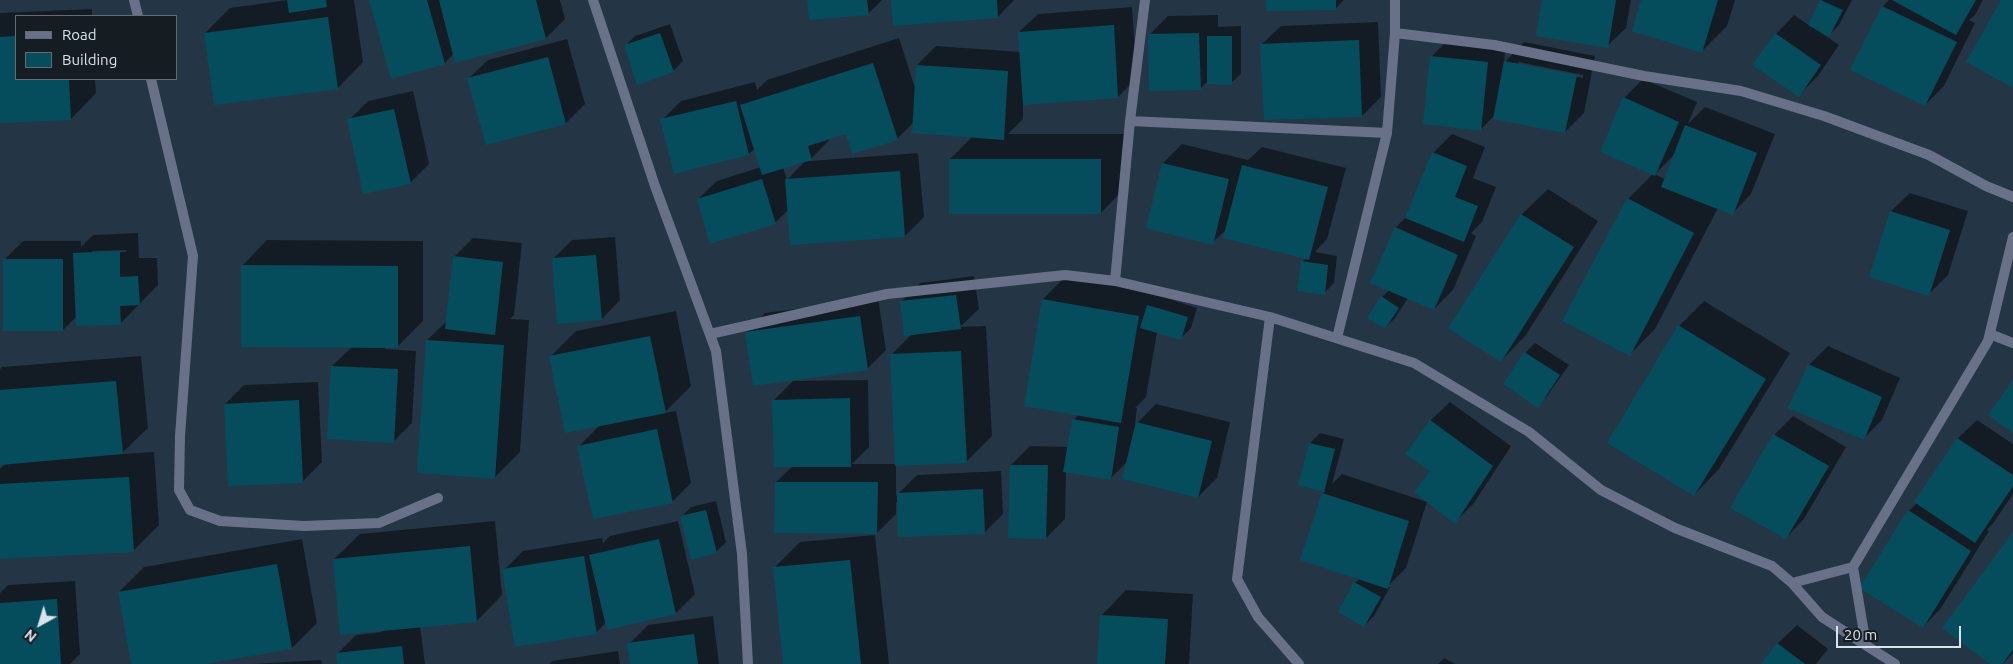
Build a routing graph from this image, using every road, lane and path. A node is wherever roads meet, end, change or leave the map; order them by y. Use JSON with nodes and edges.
{"nodes":[{"id":1,"x":134,"y":0,"type":"edge"},
{"id":2,"x":592,"y":0,"type":"edge"},
{"id":3,"x":1145,"y":0,"type":"edge"},
{"id":4,"x":1395,"y":0,"type":"edge"},
{"id":5,"x":138,"y":15,"type":"edge"},
{"id":6,"x":1395,"y":33,"type":"junction"},
{"id":7,"x":151,"y":80,"type":"edge"},
{"id":8,"x":1130,"y":121,"type":"junction"},
{"id":9,"x":1387,"y":133,"type":"junction"},
{"id":10,"x":2013,"y":197,"type":"edge"},
{"id":11,"x":2013,"y":237,"type":"edge"},
{"id":12,"x":1115,"y":281,"type":"junction"},
{"id":13,"x":1270,"y":317,"type":"junction"},
{"id":14,"x":710,"y":334,"type":"junction"},
{"id":15,"x":1990,"y":334,"type":"junction"},
{"id":16,"x":1336,"y":338,"type":"junction"},
{"id":17,"x":2013,"y":343,"type":"edge"},
{"id":18,"x":438,"y":498,"type":"dead end"},
{"id":19,"x":1853,"y":567,"type":"junction"},
{"id":20,"x":1792,"y":583,"type":"junction"},
{"id":21,"x":1866,"y":645,"type":"junction"},
{"id":22,"x":748,"y":664,"type":"edge"},
{"id":23,"x":1299,"y":664,"type":"edge"},
{"id":24,"x":1895,"y":664,"type":"edge"}],
"edges":[{"from":1,"to":5,"type":"street"},
{"from":2,"to":14,"type":"street"},
{"from":3,"to":8,"type":"street"},
{"from":4,"to":6,"type":"street"},
{"from":6,"to":9,"type":"street"},
{"from":6,"to":10,"type":"street"},
{"from":7,"to":18,"type":"street"},
{"from":8,"to":9,"type":"street"},
{"from":8,"to":12,"type":"street"},
{"from":9,"to":16,"type":"street"},
{"from":11,"to":15,"type":"street"},
{"from":12,"to":13,"type":"street"},
{"from":12,"to":14,"type":"street"},
{"from":13,"to":16,"type":"street"},
{"from":13,"to":23,"type":"street"},
{"from":14,"to":22,"type":"street"},
{"from":15,"to":17,"type":"street"},
{"from":15,"to":19,"type":"street"},
{"from":16,"to":20,"type":"street"},
{"from":19,"to":20,"type":"street"},
{"from":19,"to":21,"type":"street"},
{"from":20,"to":21,"type":"street"},
{"from":21,"to":24,"type":"street"}]}
